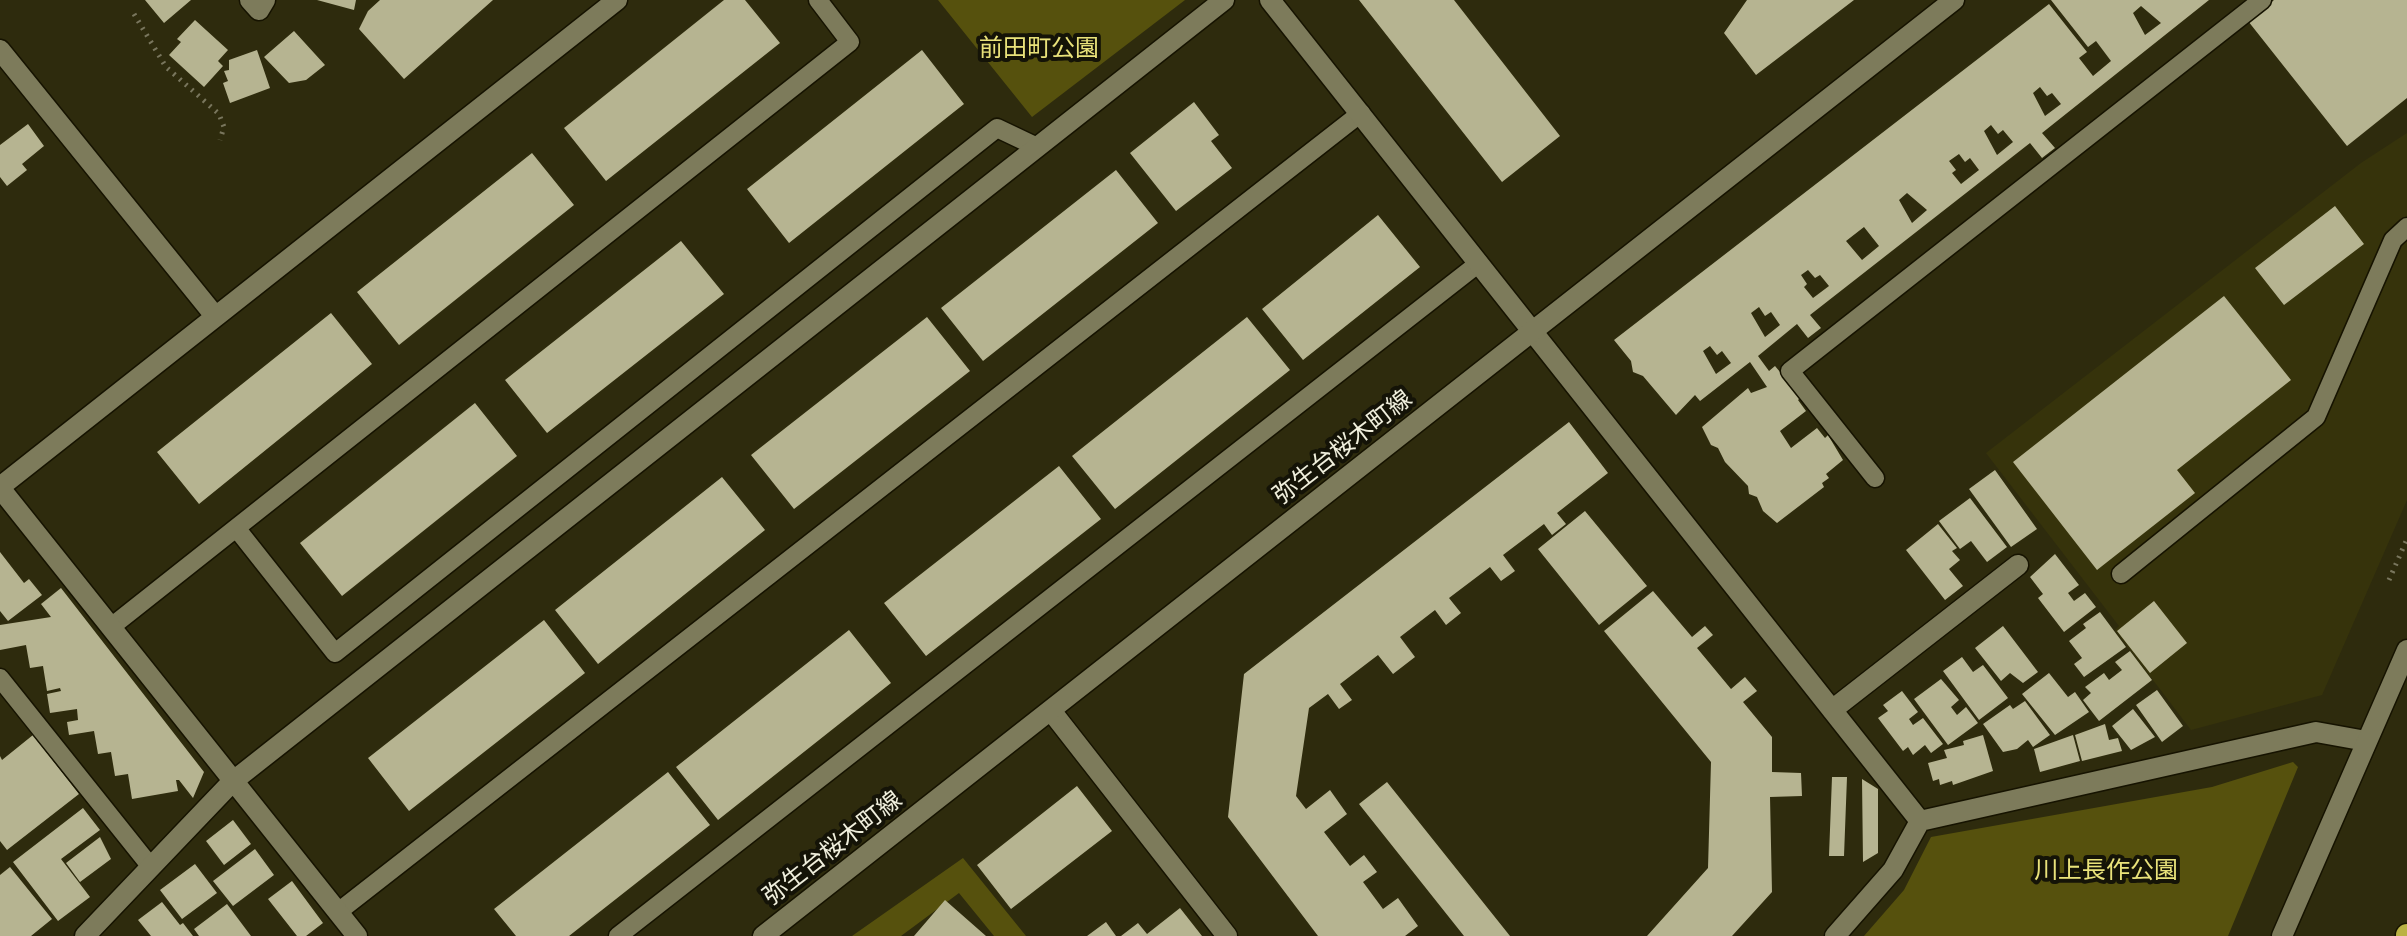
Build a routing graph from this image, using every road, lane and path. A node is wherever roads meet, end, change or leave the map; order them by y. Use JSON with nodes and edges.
{"nodes":[{"id":1,"x":250,"y":0,"type":"edge"},
{"id":2,"x":265,"y":0,"type":"edge"},
{"id":3,"x":617,"y":0,"type":"edge"},
{"id":4,"x":818,"y":0,"type":"edge"},
{"id":5,"x":1224,"y":0,"type":"edge"},
{"id":6,"x":1270,"y":0,"type":"edge"},
{"id":7,"x":1954,"y":0,"type":"edge"},
{"id":8,"x":2262,"y":0,"type":"edge"},
{"id":9,"x":134,"y":14,"type":"dead end"},
{"id":10,"x":0,"y":50,"type":"edge"},
{"id":11,"x":1361,"y":113,"type":"junction"},
{"id":12,"x":220,"y":140,"type":"dead end"},
{"id":13,"x":1037,"y":147,"type":"junction"},
{"id":14,"x":2407,"y":227,"type":"edge"},
{"id":15,"x":1479,"y":263,"type":"junction"},
{"id":16,"x":215,"y":316,"type":"junction"},
{"id":17,"x":1533,"y":330,"type":"junction"},
{"id":18,"x":1875,"y":478,"type":"dead end"},
{"id":19,"x":0,"y":488,"type":"edge"},
{"id":20,"x":237,"y":529,"type":"junction"},
{"id":21,"x":2407,"y":539,"type":"edge"},
{"id":22,"x":2018,"y":565,"type":"dead end"},
{"id":23,"x":2121,"y":574,"type":"dead end"},
{"id":24,"x":2389,"y":580,"type":"dead end"},
{"id":25,"x":111,"y":627,"type":"junction"},
{"id":26,"x":2407,"y":650,"type":"edge"},
{"id":27,"x":0,"y":678,"type":"edge"},
{"id":28,"x":1832,"y":710,"type":"junction"},
{"id":29,"x":1052,"y":712,"type":"junction"},
{"id":30,"x":2366,"y":741,"type":"junction"},
{"id":31,"x":232,"y":782,"type":"junction"},
{"id":32,"x":1920,"y":821,"type":"junction"},
{"id":33,"x":151,"y":867,"type":"junction"},
{"id":34,"x":338,"y":912,"type":"junction"},
{"id":35,"x":85,"y":936,"type":"edge"},
{"id":36,"x":357,"y":936,"type":"edge"},
{"id":37,"x":618,"y":936,"type":"edge"},
{"id":38,"x":763,"y":936,"type":"edge"},
{"id":39,"x":1227,"y":936,"type":"edge"},
{"id":40,"x":1835,"y":936,"type":"edge"},
{"id":41,"x":2282,"y":936,"type":"edge"}],
"edges":[{"from":1,"to":2,"type":"street"},
{"from":3,"to":16,"type":"street"},
{"from":4,"to":20,"type":"lane"},
{"from":5,"to":13,"type":"street"},
{"from":6,"to":11,"type":"street"},
{"from":7,"to":17,"type":"street","name":"弥生台桜木町線"},
{"from":8,"to":18,"type":"lane"},
{"from":9,"to":12,"type":"path"},
{"from":10,"to":16,"type":"street"},
{"from":11,"to":15,"type":"street"},
{"from":11,"to":34,"type":"lane"},
{"from":13,"to":20,"type":"lane"},
{"from":13,"to":31,"type":"street"},
{"from":14,"to":23,"type":"lane"},
{"from":15,"to":17,"type":"street"},
{"from":15,"to":37,"type":"lane"},
{"from":16,"to":19,"type":"street"},
{"from":17,"to":28,"type":"street"},
{"from":17,"to":29,"type":"street","name":"弥生台桜木町線"},
{"from":19,"to":25,"type":"street"},
{"from":20,"to":25,"type":"lane"},
{"from":21,"to":24,"type":"path"},
{"from":22,"to":28,"type":"street"},
{"from":25,"to":31,"type":"street"},
{"from":26,"to":30,"type":"street"},
{"from":27,"to":33,"type":"lane"},
{"from":28,"to":32,"type":"street"},
{"from":29,"to":38,"type":"street","name":"弥生台桜木町線"},
{"from":29,"to":39,"type":"street"},
{"from":30,"to":32,"type":"street"},
{"from":30,"to":41,"type":"street"},
{"from":31,"to":33,"type":"street"},
{"from":31,"to":34,"type":"street"},
{"from":32,"to":40,"type":"street"},
{"from":33,"to":35,"type":"street"},
{"from":34,"to":36,"type":"street"}]}
